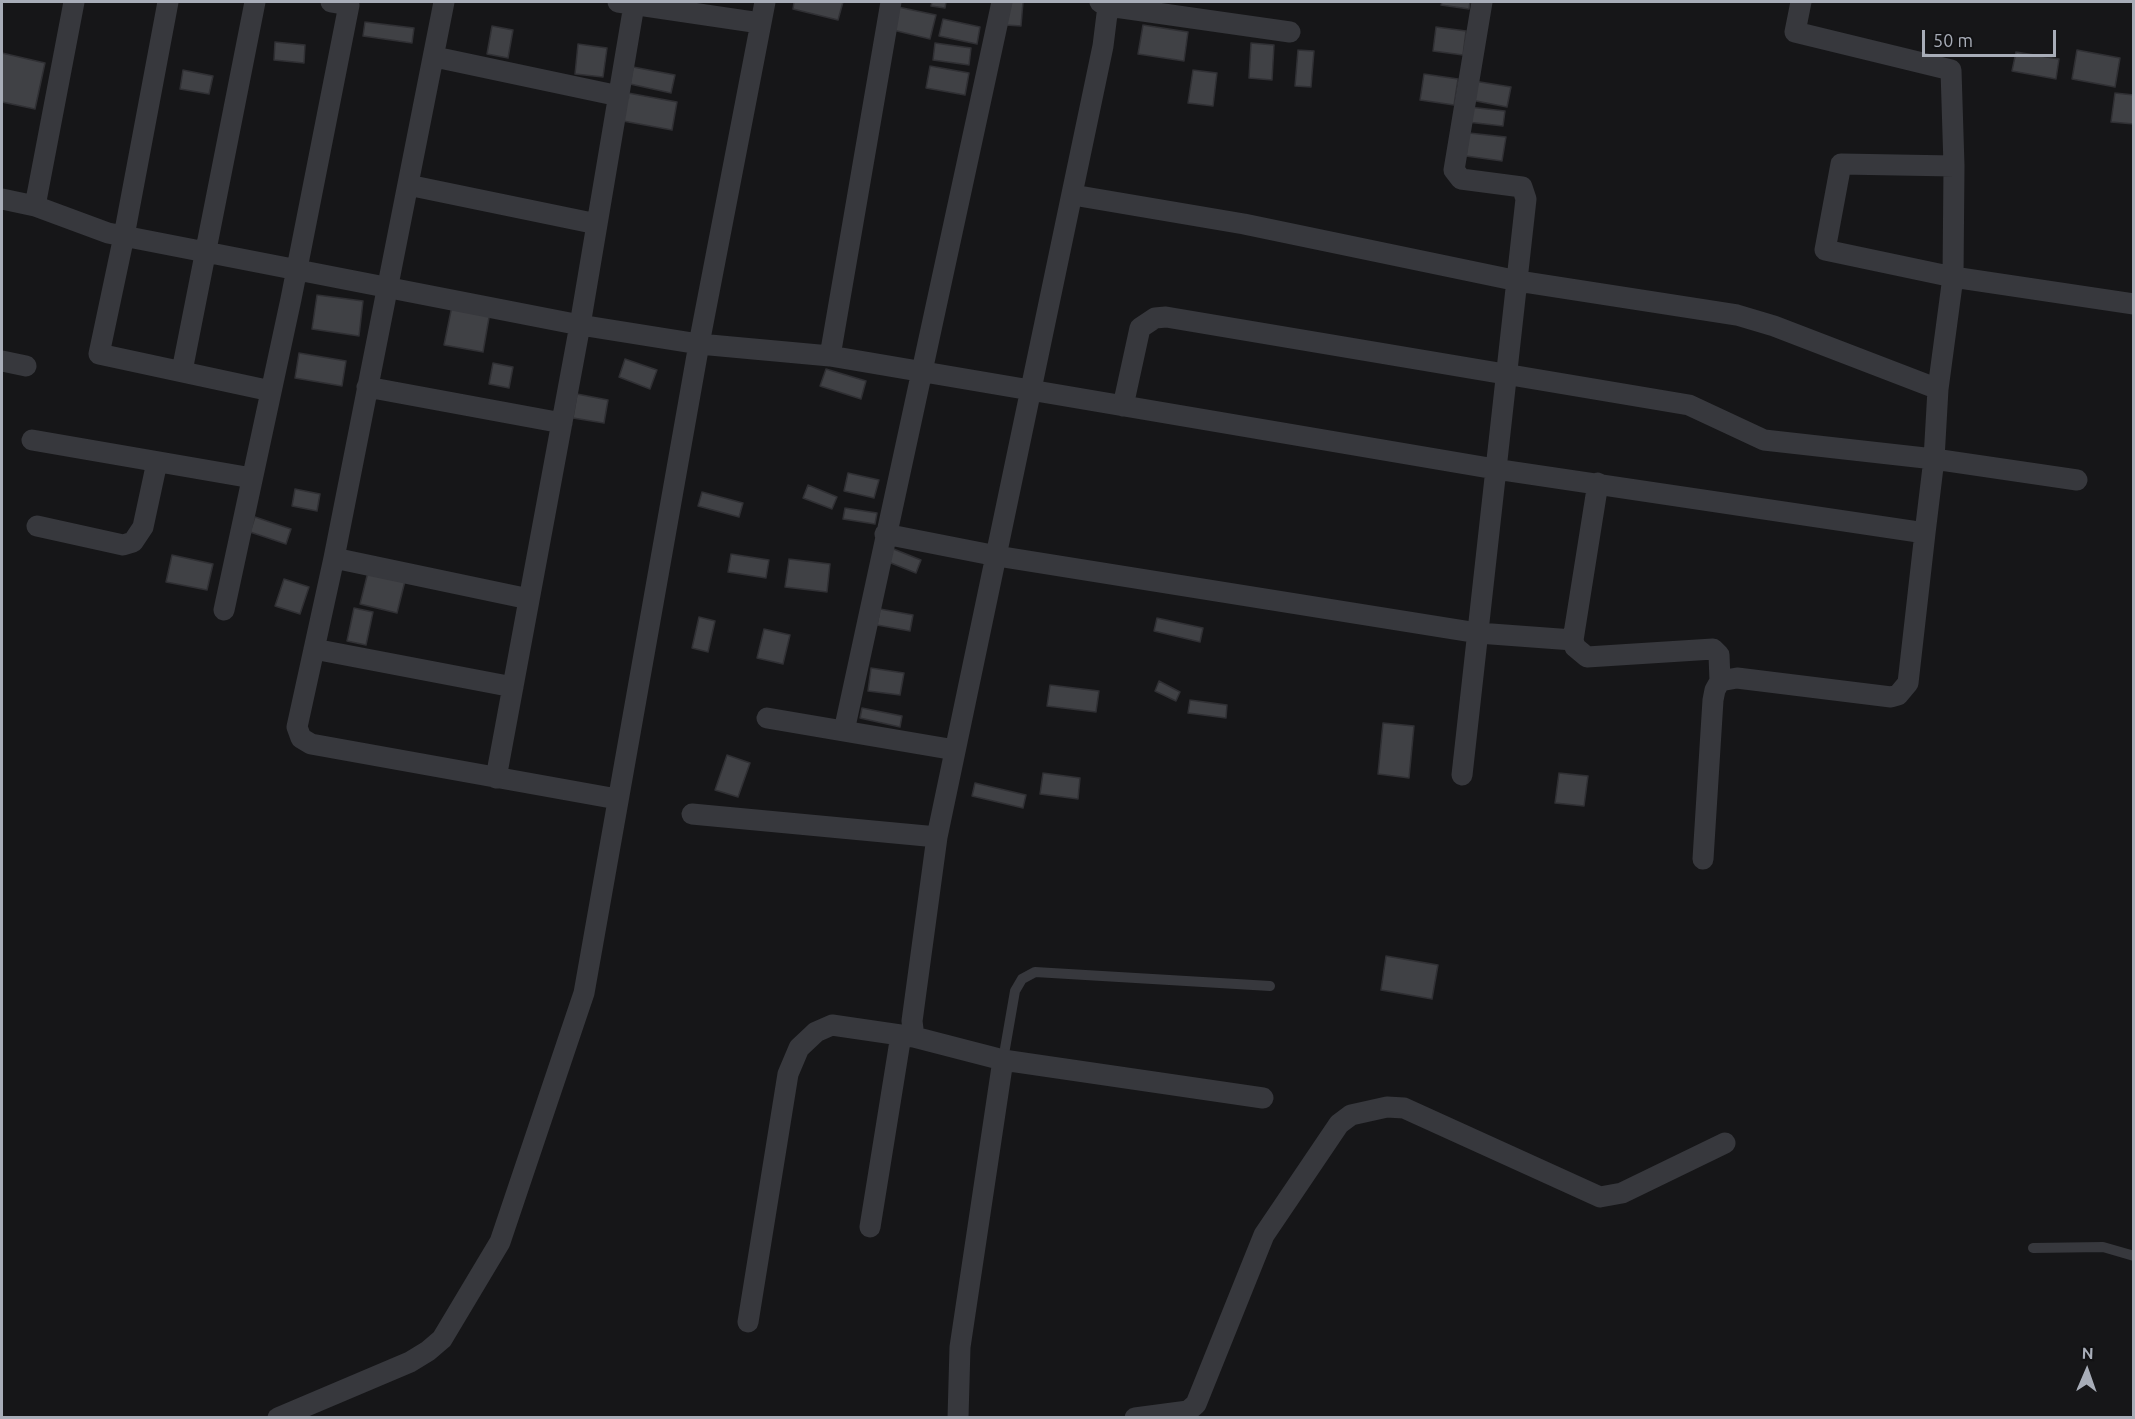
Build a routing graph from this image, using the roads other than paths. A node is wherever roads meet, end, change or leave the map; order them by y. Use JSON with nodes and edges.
{"nodes":[{"id":1,"x":74,"y":2,"type":"edge"},
{"id":2,"x":168,"y":2,"type":"edge"},
{"id":3,"x":255,"y":2,"type":"edge"},
{"id":4,"x":332,"y":2,"type":"edge"},
{"id":5,"x":444,"y":2,"type":"edge"},
{"id":6,"x":765,"y":2,"type":"edge"},
{"id":7,"x":891,"y":2,"type":"edge"},
{"id":8,"x":1002,"y":2,"type":"edge"},
{"id":9,"x":1482,"y":2,"type":"edge"},
{"id":10,"x":1801,"y":2,"type":"edge"},
{"id":11,"x":626,"y":3,"type":"edge"},
{"id":12,"x":1104,"y":4,"type":"edge"},
{"id":13,"x":760,"y":23,"type":"junction"},
{"id":14,"x":1290,"y":32,"type":"dead end"},
{"id":15,"x":435,"y":57,"type":"junction"},
{"id":16,"x":619,"y":96,"type":"junction"},
{"id":17,"x":1954,"y":166,"type":"junction"},
{"id":18,"x":408,"y":185,"type":"junction"},
{"id":19,"x":1073,"y":195,"type":"junction"},
{"id":20,"x":2,"y":199,"type":"edge"},
{"id":21,"x":35,"y":206,"type":"junction"},
{"id":22,"x":597,"y":224,"type":"junction"},
{"id":23,"x":124,"y":236,"type":"junction"},
{"id":24,"x":206,"y":251,"type":"junction"},
{"id":25,"x":297,"y":269,"type":"junction"},
{"id":26,"x":1953,"y":277,"type":"junction"},
{"id":27,"x":1518,"y":280,"type":"junction"},
{"id":28,"x":387,"y":286,"type":"junction"},
{"id":29,"x":2133,"y":304,"type":"edge"},
{"id":30,"x":580,"y":325,"type":"junction"},
{"id":31,"x":699,"y":344,"type":"junction"},
{"id":32,"x":830,"y":356,"type":"junction"},
{"id":33,"x":2,"y":361,"type":"edge"},
{"id":34,"x":26,"y":366,"type":"dead end"},
{"id":35,"x":182,"y":372,"type":"junction"},
{"id":36,"x":920,"y":372,"type":"junction"},
{"id":37,"x":1508,"y":376,"type":"junction"},
{"id":38,"x":367,"y":387,"type":"junction"},
{"id":39,"x":1938,"y":389,"type":"junction"},
{"id":40,"x":271,"y":391,"type":"junction"},
{"id":41,"x":1031,"y":392,"type":"junction"},
{"id":42,"x":1123,"y":406,"type":"junction"},
{"id":43,"x":562,"y":423,"type":"junction"},
{"id":44,"x":32,"y":440,"type":"dead end"},
{"id":45,"x":1934,"y":459,"type":"junction"},
{"id":46,"x":157,"y":462,"type":"junction"},
{"id":47,"x":1495,"y":469,"type":"junction"},
{"id":48,"x":252,"y":478,"type":"junction"},
{"id":49,"x":2077,"y":480,"type":"dead end"},
{"id":50,"x":1598,"y":483,"type":"junction"},
{"id":51,"x":37,"y":526,"type":"dead end"},
{"id":52,"x":1925,"y":532,"type":"junction"},
{"id":53,"x":885,"y":534,"type":"junction"},
{"id":54,"x":997,"y":556,"type":"junction"},
{"id":55,"x":334,"y":558,"type":"junction"},
{"id":56,"x":529,"y":599,"type":"junction"},
{"id":57,"x":224,"y":610,"type":"dead end"},
{"id":58,"x":1478,"y":633,"type":"junction"},
{"id":59,"x":1573,"y":640,"type":"junction"},
{"id":60,"x":314,"y":649,"type":"junction"},
{"id":61,"x":1720,"y":681,"type":"junction"},
{"id":62,"x":513,"y":687,"type":"junction"},
{"id":63,"x":767,"y":718,"type":"dead end"},
{"id":64,"x":844,"y":731,"type":"junction"},
{"id":65,"x":956,"y":750,"type":"junction"},
{"id":66,"x":1462,"y":775,"type":"dead end"},
{"id":67,"x":496,"y":778,"type":"junction"},
{"id":68,"x":617,"y":800,"type":"junction"},
{"id":69,"x":692,"y":814,"type":"dead end"},
{"id":70,"x":937,"y":837,"type":"junction"},
{"id":71,"x":1703,"y":859,"type":"dead end"},
{"id":72,"x":1270,"y":986,"type":"dead end"},
{"id":73,"x":907,"y":1036,"type":"junction"},
{"id":74,"x":1003,"y":1060,"type":"junction"},
{"id":75,"x":1263,"y":1098,"type":"dead end"},
{"id":76,"x":1725,"y":1143,"type":"dead end"},
{"id":77,"x":870,"y":1227,"type":"dead end"},
{"id":78,"x":2033,"y":1248,"type":"dead end"},
{"id":79,"x":2133,"y":1256,"type":"edge"},
{"id":80,"x":748,"y":1322,"type":"dead end"},
{"id":81,"x":278,"y":1418,"type":"edge"},
{"id":82,"x":958,"y":1418,"type":"edge"},
{"id":83,"x":1135,"y":1418,"type":"edge"}],
"edges":[{"from":1,"to":21,"type":"street"},
{"from":2,"to":23,"type":"street"},
{"from":3,"to":24,"type":"street"},
{"from":4,"to":25,"type":"street"},
{"from":5,"to":15,"type":"street"},
{"from":6,"to":13,"type":"street"},
{"from":7,"to":32,"type":"street"},
{"from":8,"to":36,"type":"street"},
{"from":9,"to":27,"type":"street"},
{"from":10,"to":17,"type":"street"},
{"from":11,"to":13,"type":"street"},
{"from":11,"to":16,"type":"street"},
{"from":12,"to":14,"type":"street"},
{"from":12,"to":19,"type":"street"},
{"from":13,"to":31,"type":"street"},
{"from":15,"to":16,"type":"street"},
{"from":15,"to":18,"type":"street"},
{"from":16,"to":22,"type":"street"},
{"from":17,"to":26,"type":"street"},
{"from":17,"to":26,"type":"street"},
{"from":18,"to":22,"type":"street"},
{"from":18,"to":28,"type":"street"},
{"from":19,"to":27,"type":"street"},
{"from":19,"to":41,"type":"street"},
{"from":20,"to":21,"type":"street"},
{"from":21,"to":23,"type":"street"},
{"from":22,"to":30,"type":"street"},
{"from":23,"to":24,"type":"street"},
{"from":23,"to":35,"type":"street"},
{"from":24,"to":25,"type":"street"},
{"from":24,"to":35,"type":"street"},
{"from":25,"to":28,"type":"street"},
{"from":25,"to":40,"type":"street"},
{"from":26,"to":29,"type":"street"},
{"from":26,"to":39,"type":"street"},
{"from":27,"to":37,"type":"street"},
{"from":27,"to":39,"type":"street"},
{"from":28,"to":30,"type":"street"},
{"from":28,"to":38,"type":"street"},
{"from":30,"to":31,"type":"street"},
{"from":30,"to":43,"type":"street"},
{"from":31,"to":32,"type":"street"},
{"from":31,"to":68,"type":"street"},
{"from":32,"to":36,"type":"street"},
{"from":33,"to":34,"type":"street"},
{"from":35,"to":40,"type":"street"},
{"from":36,"to":41,"type":"street"},
{"from":36,"to":53,"type":"street"},
{"from":37,"to":42,"type":"street"},
{"from":37,"to":45,"type":"street"},
{"from":37,"to":47,"type":"street"},
{"from":38,"to":43,"type":"street"},
{"from":38,"to":55,"type":"street"},
{"from":39,"to":45,"type":"street"},
{"from":40,"to":48,"type":"street"},
{"from":41,"to":42,"type":"street"},
{"from":41,"to":54,"type":"street"},
{"from":42,"to":47,"type":"street"},
{"from":43,"to":56,"type":"street"},
{"from":44,"to":46,"type":"street"},
{"from":45,"to":49,"type":"street"},
{"from":45,"to":52,"type":"street"},
{"from":46,"to":48,"type":"street"},
{"from":46,"to":51,"type":"street"},
{"from":47,"to":50,"type":"street"},
{"from":47,"to":58,"type":"street"},
{"from":48,"to":57,"type":"street"},
{"from":50,"to":52,"type":"street"},
{"from":50,"to":59,"type":"street"},
{"from":52,"to":61,"type":"street"},
{"from":53,"to":54,"type":"street"},
{"from":53,"to":64,"type":"street"},
{"from":54,"to":58,"type":"street"},
{"from":54,"to":65,"type":"street"},
{"from":55,"to":56,"type":"street"},
{"from":55,"to":60,"type":"street"},
{"from":56,"to":62,"type":"street"},
{"from":58,"to":59,"type":"street"},
{"from":58,"to":66,"type":"street"},
{"from":59,"to":61,"type":"street"},
{"from":60,"to":62,"type":"street"},
{"from":60,"to":67,"type":"street"},
{"from":61,"to":71,"type":"street"},
{"from":62,"to":67,"type":"street"},
{"from":63,"to":64,"type":"street"},
{"from":64,"to":65,"type":"street"},
{"from":65,"to":70,"type":"street"},
{"from":67,"to":68,"type":"street"},
{"from":68,"to":81,"type":"street"},
{"from":69,"to":70,"type":"street"},
{"from":70,"to":73,"type":"street"},
{"from":72,"to":74,"type":"lane"},
{"from":73,"to":74,"type":"street"},
{"from":73,"to":77,"type":"street"},
{"from":73,"to":80,"type":"street"},
{"from":74,"to":75,"type":"street"},
{"from":74,"to":82,"type":"street"},
{"from":76,"to":83,"type":"street"},
{"from":78,"to":79,"type":"lane"}]}
